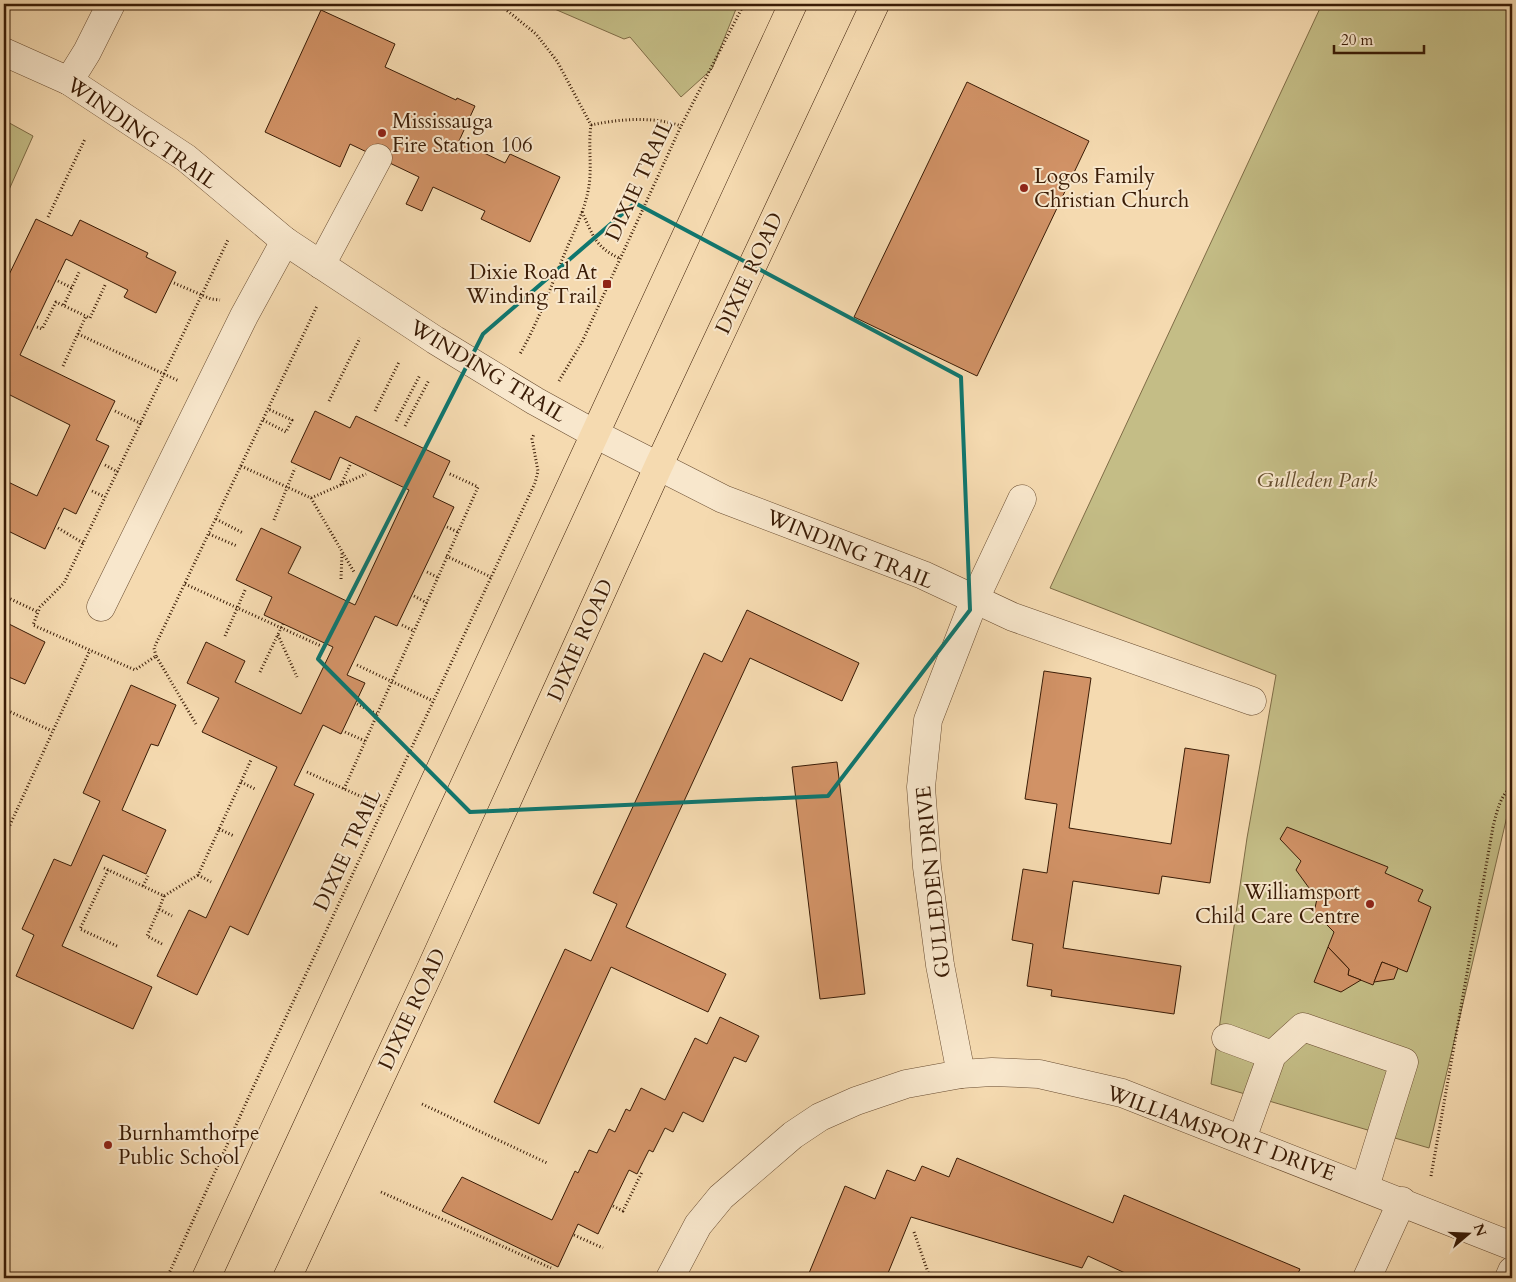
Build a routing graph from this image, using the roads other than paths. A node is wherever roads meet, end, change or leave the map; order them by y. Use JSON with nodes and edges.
{"nodes":[{"id":1,"x":111,"y":4,"type":"edge"},
{"id":2,"x":793,"y":4,"type":"edge"},
{"id":3,"x":875,"y":4,"type":"edge"},
{"id":4,"x":4,"y":52,"type":"edge"},
{"id":5,"x":69,"y":81,"type":"junction"},
{"id":6,"x":378,"y":158,"type":"dead end"},
{"id":7,"x":285,"y":241,"type":"junction"},
{"id":8,"x":321,"y":265,"type":"junction"},
{"id":9,"x":595,"y":434,"type":"junction"},
{"id":10,"x":659,"y":465,"type":"junction"},
{"id":11,"x":1022,"y":499,"type":"dead end"},
{"id":12,"x":974,"y":601,"type":"junction"},
{"id":13,"x":101,"y":607,"type":"dead end"},
{"id":14,"x":1252,"y":701,"type":"dead end"},
{"id":15,"x":1226,"y":1038,"type":"dead end"},
{"id":16,"x":1272,"y":1055,"type":"junction"},
{"id":17,"x":961,"y":1074,"type":"junction"},
{"id":18,"x":1242,"y":1139,"type":"junction"},
{"id":19,"x":1365,"y":1187,"type":"junction"},
{"id":20,"x":1402,"y":1201,"type":"junction"},
{"id":21,"x":1512,"y":1246,"type":"edge"},
{"id":22,"x":1512,"y":1271,"type":"edge"},
{"id":23,"x":206,"y":1278,"type":"edge"},
{"id":24,"x":287,"y":1278,"type":"edge"},
{"id":25,"x":670,"y":1278,"type":"edge"},
{"id":26,"x":1367,"y":1278,"type":"edge"},
{"id":27,"x":1509,"y":1278,"type":"edge"}],
"edges":[{"from":1,"to":5,"type":"street"},
{"from":2,"to":9,"type":"main road"},
{"from":3,"to":10,"type":"main road","name":"DIXIE ROAD"},
{"from":4,"to":5,"type":"street","name":"WINDING TRAIL"},
{"from":5,"to":7,"type":"street","name":"WINDING TRAIL"},
{"from":6,"to":8,"type":"street"},
{"from":7,"to":8,"type":"street","name":"WINDING TRAIL"},
{"from":7,"to":13,"type":"street"},
{"from":8,"to":9,"type":"street","name":"WINDING TRAIL"},
{"from":9,"to":10,"type":"street","name":"WINDING TRAIL"},
{"from":9,"to":23,"type":"main road"},
{"from":10,"to":12,"type":"street","name":"WINDING TRAIL"},
{"from":10,"to":24,"type":"main road","name":"DIXIE ROAD"},
{"from":11,"to":12,"type":"street","name":"GULLEDEN DRIVE"},
{"from":12,"to":14,"type":"street","name":"WINDING TRAIL"},
{"from":12,"to":17,"type":"street","name":"GULLEDEN DRIVE"},
{"from":15,"to":16,"type":"street"},
{"from":16,"to":18,"type":"street"},
{"from":16,"to":19,"type":"street"},
{"from":17,"to":18,"type":"street","name":"WILLIAMSPORT DRIVE"},
{"from":17,"to":25,"type":"street","name":"WILLIAMSPORT DRIVE"},
{"from":18,"to":19,"type":"street","name":"WILLIAMSPORT DRIVE"},
{"from":19,"to":20,"type":"street","name":"WILLIAMSPORT DRIVE"},
{"from":20,"to":21,"type":"street","name":"WILLIAMSPORT DRIVE"},
{"from":20,"to":26,"type":"street"},
{"from":22,"to":27,"type":"street"}]}
